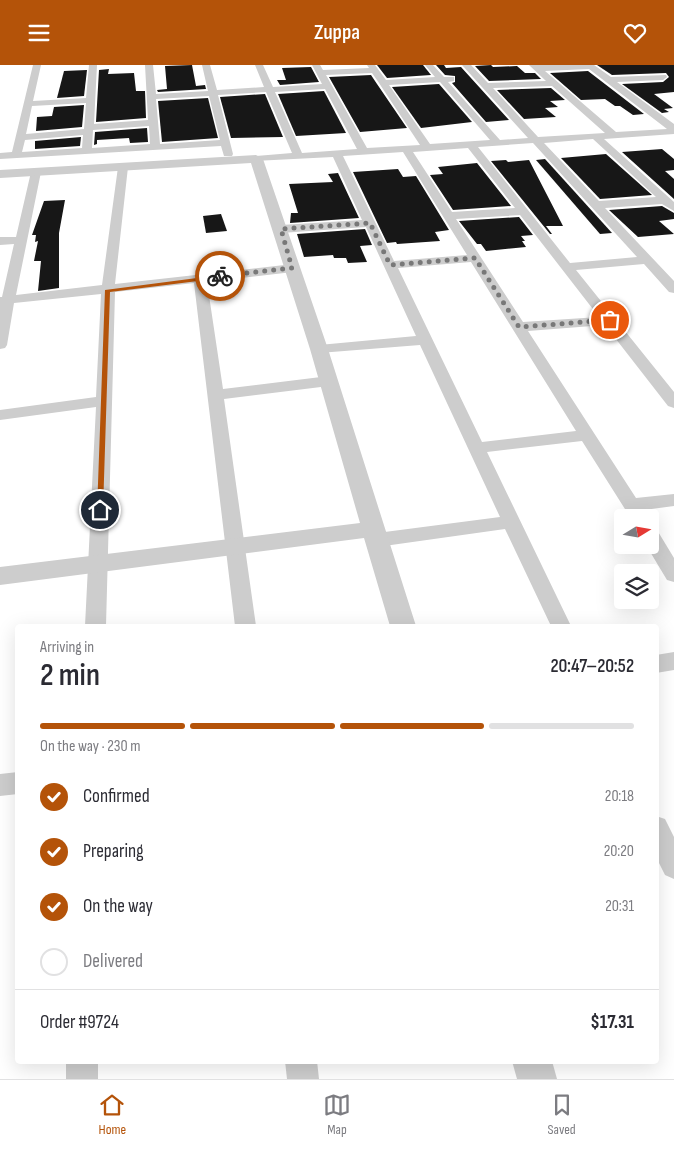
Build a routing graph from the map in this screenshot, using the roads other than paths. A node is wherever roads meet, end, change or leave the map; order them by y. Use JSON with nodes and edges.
{"nodes":[{"id":1,"x":38,"y":65,"type":"edge"},
{"id":2,"x":93,"y":65,"type":"edge"},
{"id":3,"x":149,"y":65,"type":"edge"},
{"id":4,"x":206,"y":65,"type":"edge"},
{"id":5,"x":258,"y":65,"type":"edge"},
{"id":6,"x":429,"y":65,"type":"edge"},
{"id":7,"x":466,"y":65,"type":"edge"},
{"id":8,"x":590,"y":66,"type":"edge"},
{"id":9,"x":535,"y":67,"type":"edge"},
{"id":10,"x":372,"y":68,"type":"edge"},
{"id":11,"x":318,"y":69,"type":"edge"},
{"id":12,"x":651,"y":69,"type":"dead end"},
{"id":13,"x":663,"y":77,"type":"junction"},
{"id":14,"x":469,"y":78,"type":"junction"},
{"id":15,"x":442,"y":80,"type":"junction"},
{"id":16,"x":609,"y":80,"type":"junction"},
{"id":17,"x":674,"y":81,"type":"edge"},
{"id":18,"x":383,"y":83,"type":"junction"},
{"id":19,"x":553,"y":83,"type":"junction"},
{"id":20,"x":327,"y":86,"type":"junction"},
{"id":21,"x":486,"y":86,"type":"junction"},
{"id":22,"x":269,"y":90,"type":"junction"},
{"id":23,"x":212,"y":93,"type":"junction"},
{"id":24,"x":151,"y":97,"type":"junction"},
{"id":25,"x":90,"y":100,"type":"junction"},
{"id":26,"x":28,"y":104,"type":"junction"},
{"id":27,"x":153,"y":123,"type":"junction"},
{"id":28,"x":88,"y":130,"type":"junction"},
{"id":29,"x":674,"y":130,"type":"edge"},
{"id":30,"x":657,"y":132,"type":"junction"},
{"id":31,"x":614,"y":135,"type":"junction"},
{"id":32,"x":21,"y":137,"type":"junction"},
{"id":33,"x":595,"y":137,"type":"junction"},
{"id":34,"x":535,"y":141,"type":"junction"},
{"id":35,"x":668,"y":141,"type":"dead end"},
{"id":36,"x":224,"y":143,"type":"junction"},
{"id":37,"x":498,"y":143,"type":"junction"},
{"id":38,"x":471,"y":145,"type":"junction"},
{"id":39,"x":155,"y":147,"type":"junction"},
{"id":40,"x":427,"y":148,"type":"junction"},
{"id":41,"x":406,"y":149,"type":"junction"},
{"id":42,"x":87,"y":151,"type":"junction"},
{"id":43,"x":364,"y":152,"type":"junction"},
{"id":44,"x":337,"y":154,"type":"junction"},
{"id":45,"x":16,"y":155,"type":"junction"},
{"id":46,"x":0,"y":156,"type":"edge"},
{"id":47,"x":298,"y":156,"type":"junction"},
{"id":48,"x":256,"y":159,"type":"junction"},
{"id":49,"x":230,"y":161,"type":"junction"},
{"id":50,"x":123,"y":167,"type":"junction"},
{"id":51,"x":36,"y":172,"type":"junction"},
{"id":52,"x":0,"y":174,"type":"edge"},
{"id":53,"x":665,"y":200,"type":"junction"},
{"id":54,"x":595,"y":205,"type":"junction"},
{"id":55,"x":674,"y":208,"type":"edge"},
{"id":56,"x":524,"y":211,"type":"junction"},
{"id":57,"x":448,"y":216,"type":"junction"},
{"id":58,"x":370,"y":223,"type":"junction"},
{"id":59,"x":281,"y":229,"type":"junction"},
{"id":60,"x":21,"y":240,"type":"junction"},
{"id":61,"x":0,"y":241,"type":"edge"},
{"id":62,"x":475,"y":258,"type":"junction"},
{"id":63,"x":646,"y":260,"type":"junction"},
{"id":64,"x":390,"y":265,"type":"junction"},
{"id":65,"x":568,"y":267,"type":"junction"},
{"id":66,"x":292,"y":268,"type":"junction"},
{"id":67,"x":200,"y":279,"type":"junction"},
{"id":68,"x":674,"y":289,"type":"edge"},
{"id":69,"x":108,"y":290,"type":"junction"},
{"id":70,"x":4,"y":301,"type":"edge"},
{"id":71,"x":610,"y":320,"type":"junction"},
{"id":72,"x":519,"y":327,"type":"junction"},
{"id":73,"x":425,"y":340,"type":"junction"},
{"id":74,"x":0,"y":345,"type":"edge"},
{"id":75,"x":320,"y":349,"type":"junction"},
{"id":76,"x":329,"y":381,"type":"junction"},
{"id":77,"x":215,"y":395,"type":"junction"},
{"id":78,"x":102,"y":401,"type":"junction"},
{"id":79,"x":674,"y":403,"type":"edge"},
{"id":80,"x":0,"y":415,"type":"edge"},
{"id":81,"x":587,"y":435,"type":"junction"},
{"id":82,"x":476,"y":448,"type":"junction"},
{"id":83,"x":674,"y":500,"type":"edge"},
{"id":84,"x":635,"y":509,"type":"edge"},
{"id":85,"x":643,"y":509,"type":"edge"},
{"id":86,"x":510,"y":522,"type":"junction"},
{"id":87,"x":376,"y":535,"type":"junction"},
{"id":88,"x":236,"y":548,"type":"junction"},
{"id":89,"x":659,"y":550,"type":"edge"},
{"id":90,"x":98,"y":564,"type":"junction"},
{"id":91,"x":674,"y":575,"type":"edge"},
{"id":92,"x":0,"y":576,"type":"edge"},
{"id":93,"x":96,"y":624,"type":"edge"},
{"id":94,"x":246,"y":624,"type":"edge"},
{"id":95,"x":402,"y":624,"type":"edge"},
{"id":96,"x":560,"y":624,"type":"edge"},
{"id":97,"x":674,"y":661,"type":"edge"},
{"id":98,"x":659,"y":664,"type":"edge"},
{"id":99,"x":15,"y":783,"type":"edge"},
{"id":100,"x":0,"y":785,"type":"edge"},
{"id":101,"x":659,"y":834,"type":"edge"},
{"id":102,"x":674,"y":866,"type":"edge"},
{"id":103,"x":82,"y":1064,"type":"edge"},
{"id":104,"x":301,"y":1064,"type":"edge"},
{"id":105,"x":533,"y":1064,"type":"edge"},
{"id":106,"x":82,"y":1079,"type":"edge"},
{"id":107,"x":303,"y":1079,"type":"edge"},
{"id":108,"x":537,"y":1079,"type":"edge"}],
"edges":[{"from":1,"to":26,"type":"street"},
{"from":2,"to":25,"type":"street"},
{"from":3,"to":24,"type":"street"},
{"from":4,"to":23,"type":"street"},
{"from":5,"to":22,"type":"street"},
{"from":6,"to":15,"type":"street"},
{"from":7,"to":14,"type":"street"},
{"from":8,"to":9,"type":"street"},
{"from":8,"to":16,"type":"street"},
{"from":9,"to":19,"type":"street"},
{"from":10,"to":11,"type":"street"},
{"from":10,"to":18,"type":"street"},
{"from":11,"to":20,"type":"street"},
{"from":12,"to":13,"type":"street"},
{"from":13,"to":16,"type":"street"},
{"from":13,"to":17,"type":"street"},
{"from":14,"to":15,"type":"street"},
{"from":14,"to":21,"type":"street"},
{"from":15,"to":18,"type":"street"},
{"from":15,"to":37,"type":"street"},
{"from":16,"to":29,"type":"street"},
{"from":18,"to":40,"type":"street"},
{"from":19,"to":21,"type":"street"},
{"from":19,"to":31,"type":"street"},
{"from":20,"to":22,"type":"street"},
{"from":20,"to":43,"type":"street"},
{"from":21,"to":34,"type":"street"},
{"from":22,"to":23,"type":"street"},
{"from":22,"to":47,"type":"street"},
{"from":23,"to":24,"type":"street"},
{"from":23,"to":36,"type":"street"},
{"from":24,"to":27,"type":"street"},
{"from":25,"to":26,"type":"street"},
{"from":25,"to":28,"type":"street"},
{"from":26,"to":32,"type":"street"},
{"from":27,"to":28,"type":"street"},
{"from":27,"to":39,"type":"street"},
{"from":28,"to":32,"type":"street"},
{"from":28,"to":42,"type":"street"},
{"from":29,"to":30,"type":"street"},
{"from":30,"to":31,"type":"street"},
{"from":30,"to":35,"type":"street"},
{"from":31,"to":33,"type":"street"},
{"from":32,"to":45,"type":"street"},
{"from":33,"to":34,"type":"street"},
{"from":33,"to":53,"type":"street"},
{"from":34,"to":37,"type":"street"},
{"from":34,"to":54,"type":"street"},
{"from":36,"to":39,"type":"street"},
{"from":36,"to":49,"type":"street"},
{"from":37,"to":38,"type":"street"},
{"from":38,"to":40,"type":"street"},
{"from":38,"to":56,"type":"street"},
{"from":39,"to":42,"type":"street"},
{"from":40,"to":41,"type":"street"},
{"from":41,"to":43,"type":"street"},
{"from":41,"to":57,"type":"street"},
{"from":42,"to":45,"type":"street"},
{"from":43,"to":44,"type":"street"},
{"from":44,"to":47,"type":"street"},
{"from":44,"to":58,"type":"street"},
{"from":45,"to":46,"type":"street"},
{"from":47,"to":48,"type":"street"},
{"from":48,"to":49,"type":"street"},
{"from":48,"to":59,"type":"street"},
{"from":49,"to":50,"type":"street"},
{"from":50,"to":51,"type":"street"},
{"from":50,"to":69,"type":"street"},
{"from":51,"to":52,"type":"street"},
{"from":51,"to":60,"type":"street"},
{"from":53,"to":54,"type":"street"},
{"from":53,"to":55,"type":"street"},
{"from":54,"to":63,"type":"street"},
{"from":56,"to":57,"type":"street"},
{"from":56,"to":65,"type":"street"},
{"from":57,"to":62,"type":"street"},
{"from":58,"to":59,"type":"street"},
{"from":58,"to":64,"type":"street"},
{"from":59,"to":66,"type":"street"},
{"from":60,"to":61,"type":"street"},
{"from":60,"to":70,"type":"street"},
{"from":62,"to":64,"type":"street"},
{"from":62,"to":72,"type":"street"},
{"from":63,"to":65,"type":"street"},
{"from":63,"to":68,"type":"street"},
{"from":64,"to":73,"type":"street"},
{"from":65,"to":71,"type":"street"},
{"from":66,"to":67,"type":"street"},
{"from":66,"to":75,"type":"street"},
{"from":67,"to":69,"type":"street"},
{"from":67,"to":77,"type":"street"},
{"from":69,"to":70,"type":"street"},
{"from":69,"to":78,"type":"street"},
{"from":70,"to":74,"type":"street"},
{"from":71,"to":72,"type":"street"},
{"from":71,"to":79,"type":"street"},
{"from":72,"to":81,"type":"street"},
{"from":73,"to":75,"type":"street"},
{"from":73,"to":82,"type":"street"},
{"from":75,"to":76,"type":"street"},
{"from":76,"to":77,"type":"street"},
{"from":76,"to":87,"type":"street"},
{"from":77,"to":88,"type":"street"},
{"from":78,"to":80,"type":"street"},
{"from":78,"to":90,"type":"street"},
{"from":81,"to":82,"type":"street"},
{"from":81,"to":84,"type":"street"},
{"from":82,"to":86,"type":"street"},
{"from":83,"to":85,"type":"street"},
{"from":86,"to":87,"type":"street"},
{"from":86,"to":96,"type":"street"},
{"from":87,"to":88,"type":"street"},
{"from":87,"to":95,"type":"street"},
{"from":88,"to":90,"type":"street"},
{"from":88,"to":94,"type":"street"},
{"from":89,"to":91,"type":"street"},
{"from":90,"to":92,"type":"street"},
{"from":90,"to":93,"type":"street"},
{"from":97,"to":98,"type":"street"},
{"from":99,"to":100,"type":"street"},
{"from":101,"to":102,"type":"street"},
{"from":103,"to":106,"type":"street"},
{"from":104,"to":107,"type":"street"},
{"from":105,"to":108,"type":"street"}]}
